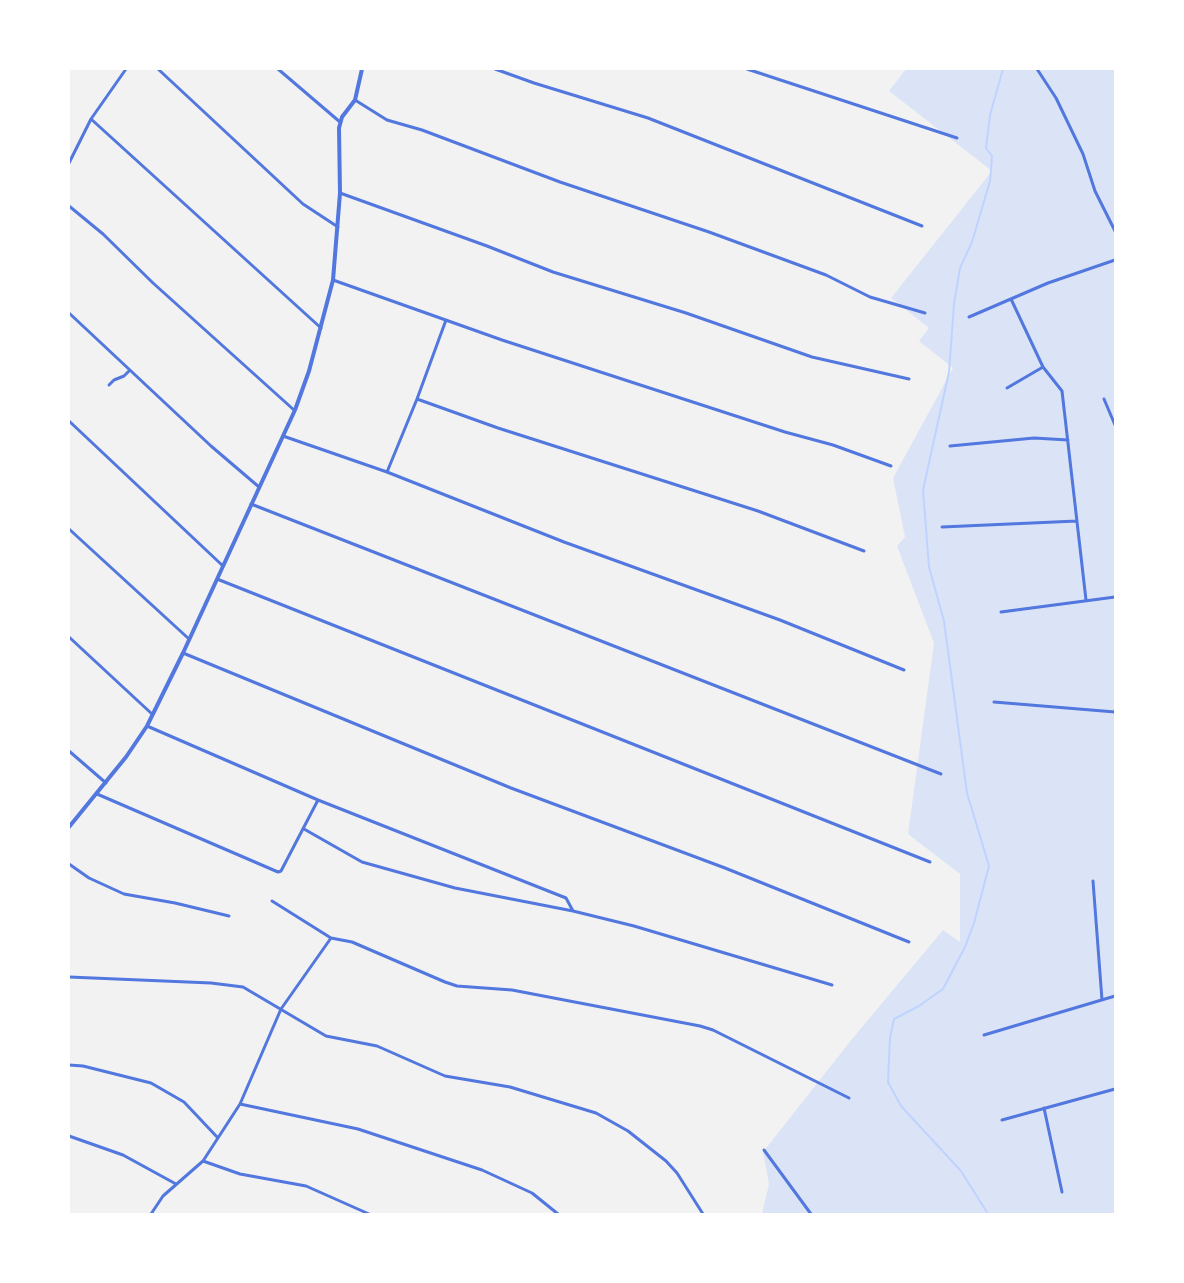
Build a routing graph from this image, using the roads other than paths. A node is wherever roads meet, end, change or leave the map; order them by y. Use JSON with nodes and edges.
{"nodes":[{"id":1,"x":126,"y":69,"type":"edge"},
{"id":2,"x":158,"y":69,"type":"edge"},
{"id":3,"x":278,"y":69,"type":"edge"},
{"id":4,"x":362,"y":69,"type":"edge"},
{"id":5,"x":495,"y":69,"type":"edge"},
{"id":6,"x":747,"y":69,"type":"edge"},
{"id":7,"x":1037,"y":69,"type":"edge"},
{"id":8,"x":355,"y":100,"type":"junction"},
{"id":9,"x":91,"y":119,"type":"junction"},
{"id":10,"x":340,"y":122,"type":"junction"},
{"id":11,"x":957,"y":138,"type":"dead end"},
{"id":12,"x":69,"y":163,"type":"edge"},
{"id":13,"x":340,"y":193,"type":"junction"},
{"id":14,"x":69,"y":206,"type":"edge"},
{"id":15,"x":922,"y":226,"type":"dead end"},
{"id":16,"x":338,"y":227,"type":"junction"},
{"id":17,"x":1115,"y":231,"type":"edge"},
{"id":18,"x":1115,"y":260,"type":"edge"},
{"id":19,"x":333,"y":280,"type":"junction"},
{"id":20,"x":1011,"y":299,"type":"junction"},
{"id":21,"x":69,"y":313,"type":"edge"},
{"id":22,"x":924,"y":313,"type":"dead end"},
{"id":23,"x":969,"y":317,"type":"dead end"},
{"id":24,"x":446,"y":320,"type":"junction"},
{"id":25,"x":321,"y":328,"type":"junction"},
{"id":26,"x":1044,"y":367,"type":"junction"},
{"id":27,"x":130,"y":370,"type":"junction"},
{"id":28,"x":909,"y":379,"type":"dead end"},
{"id":29,"x":109,"y":385,"type":"dead end"},
{"id":30,"x":1007,"y":388,"type":"dead end"},
{"id":31,"x":417,"y":399,"type":"junction"},
{"id":32,"x":1104,"y":399,"type":"dead end"},
{"id":33,"x":295,"y":410,"type":"junction"},
{"id":34,"x":69,"y":421,"type":"edge"},
{"id":35,"x":1115,"y":425,"type":"edge"},
{"id":36,"x":283,"y":436,"type":"junction"},
{"id":37,"x":1068,"y":440,"type":"junction"},
{"id":38,"x":950,"y":446,"type":"dead end"},
{"id":39,"x":891,"y":466,"type":"dead end"},
{"id":40,"x":387,"y":472,"type":"junction"},
{"id":41,"x":259,"y":487,"type":"junction"},
{"id":42,"x":251,"y":504,"type":"junction"},
{"id":43,"x":1077,"y":521,"type":"junction"},
{"id":44,"x":942,"y":527,"type":"dead end"},
{"id":45,"x":69,"y":529,"type":"edge"},
{"id":46,"x":864,"y":551,"type":"dead end"},
{"id":47,"x":223,"y":566,"type":"junction"},
{"id":48,"x":217,"y":579,"type":"junction"},
{"id":49,"x":1115,"y":597,"type":"edge"},
{"id":50,"x":1086,"y":600,"type":"junction"},
{"id":51,"x":1001,"y":612,"type":"dead end"},
{"id":52,"x":69,"y":638,"type":"edge"},
{"id":53,"x":189,"y":639,"type":"junction"},
{"id":54,"x":183,"y":653,"type":"junction"},
{"id":55,"x":904,"y":670,"type":"dead end"},
{"id":56,"x":994,"y":702,"type":"dead end"},
{"id":57,"x":1115,"y":712,"type":"edge"},
{"id":58,"x":152,"y":714,"type":"junction"},
{"id":59,"x":147,"y":726,"type":"junction"},
{"id":60,"x":69,"y":751,"type":"edge"},
{"id":61,"x":941,"y":774,"type":"dead end"},
{"id":62,"x":106,"y":783,"type":"junction"},
{"id":63,"x":97,"y":794,"type":"junction"},
{"id":64,"x":318,"y":800,"type":"junction"},
{"id":65,"x":69,"y":827,"type":"edge"},
{"id":66,"x":304,"y":829,"type":"junction"},
{"id":67,"x":930,"y":862,"type":"dead end"},
{"id":68,"x":69,"y":864,"type":"edge"},
{"id":69,"x":1093,"y":881,"type":"dead end"},
{"id":70,"x":272,"y":901,"type":"dead end"},
{"id":71,"x":573,"y":911,"type":"junction"},
{"id":72,"x":229,"y":916,"type":"dead end"},
{"id":73,"x":331,"y":938,"type":"junction"},
{"id":74,"x":909,"y":942,"type":"dead end"},
{"id":75,"x":69,"y":977,"type":"edge"},
{"id":76,"x":832,"y":985,"type":"dead end"},
{"id":77,"x":1115,"y":996,"type":"edge"},
{"id":78,"x":1102,"y":1000,"type":"junction"},
{"id":79,"x":281,"y":1009,"type":"junction"},
{"id":80,"x":984,"y":1035,"type":"dead end"},
{"id":81,"x":69,"y":1065,"type":"edge"},
{"id":82,"x":1115,"y":1089,"type":"edge"},
{"id":83,"x":849,"y":1098,"type":"dead end"},
{"id":84,"x":240,"y":1104,"type":"junction"},
{"id":85,"x":1044,"y":1108,"type":"junction"},
{"id":86,"x":1002,"y":1120,"type":"dead end"},
{"id":87,"x":69,"y":1136,"type":"edge"},
{"id":88,"x":218,"y":1138,"type":"junction"},
{"id":89,"x":764,"y":1150,"type":"dead end"},
{"id":90,"x":203,"y":1161,"type":"junction"},
{"id":91,"x":176,"y":1184,"type":"junction"},
{"id":92,"x":1062,"y":1192,"type":"dead end"},
{"id":93,"x":151,"y":1214,"type":"edge"},
{"id":94,"x":369,"y":1214,"type":"edge"},
{"id":95,"x":558,"y":1214,"type":"edge"},
{"id":96,"x":703,"y":1214,"type":"edge"},
{"id":97,"x":811,"y":1214,"type":"edge"}],
"edges":[{"from":1,"to":9,"type":"street"},
{"from":2,"to":16,"type":"street"},
{"from":3,"to":10,"type":"street"},
{"from":4,"to":8,"type":"street"},
{"from":5,"to":15,"type":"street"},
{"from":6,"to":11,"type":"street"},
{"from":7,"to":17,"type":"street"},
{"from":8,"to":10,"type":"street"},
{"from":8,"to":22,"type":"street"},
{"from":9,"to":12,"type":"street"},
{"from":9,"to":25,"type":"street"},
{"from":10,"to":13,"type":"street"},
{"from":13,"to":16,"type":"street"},
{"from":13,"to":28,"type":"street"},
{"from":14,"to":33,"type":"street"},
{"from":16,"to":19,"type":"street"},
{"from":18,"to":20,"type":"street"},
{"from":19,"to":24,"type":"street"},
{"from":19,"to":25,"type":"street"},
{"from":20,"to":23,"type":"street"},
{"from":20,"to":26,"type":"street"},
{"from":21,"to":27,"type":"street"},
{"from":24,"to":31,"type":"street"},
{"from":24,"to":39,"type":"street"},
{"from":25,"to":33,"type":"street"},
{"from":26,"to":30,"type":"street"},
{"from":26,"to":37,"type":"street"},
{"from":27,"to":29,"type":"street"},
{"from":27,"to":41,"type":"street"},
{"from":31,"to":40,"type":"street"},
{"from":31,"to":46,"type":"street"},
{"from":32,"to":35,"type":"street"},
{"from":33,"to":36,"type":"street"},
{"from":34,"to":47,"type":"street"},
{"from":36,"to":40,"type":"street"},
{"from":36,"to":41,"type":"street"},
{"from":37,"to":38,"type":"street"},
{"from":37,"to":43,"type":"street"},
{"from":40,"to":55,"type":"street"},
{"from":41,"to":42,"type":"street"},
{"from":42,"to":47,"type":"street"},
{"from":42,"to":61,"type":"street"},
{"from":43,"to":44,"type":"street"},
{"from":43,"to":50,"type":"street"},
{"from":45,"to":53,"type":"street"},
{"from":47,"to":48,"type":"street"},
{"from":48,"to":53,"type":"street"},
{"from":48,"to":67,"type":"street"},
{"from":49,"to":50,"type":"street"},
{"from":50,"to":51,"type":"street"},
{"from":52,"to":58,"type":"street"},
{"from":53,"to":54,"type":"street"},
{"from":54,"to":58,"type":"street"},
{"from":54,"to":74,"type":"street"},
{"from":56,"to":57,"type":"street"},
{"from":58,"to":59,"type":"street"},
{"from":59,"to":62,"type":"street"},
{"from":59,"to":64,"type":"street"},
{"from":60,"to":62,"type":"street"},
{"from":62,"to":63,"type":"street"},
{"from":63,"to":65,"type":"street"},
{"from":63,"to":66,"type":"street"},
{"from":64,"to":66,"type":"street"},
{"from":64,"to":71,"type":"street"},
{"from":66,"to":71,"type":"street"},
{"from":68,"to":72,"type":"street"},
{"from":69,"to":78,"type":"street"},
{"from":70,"to":73,"type":"street"},
{"from":71,"to":76,"type":"street"},
{"from":73,"to":79,"type":"street"},
{"from":73,"to":83,"type":"street"},
{"from":75,"to":79,"type":"street"},
{"from":77,"to":78,"type":"street"},
{"from":78,"to":80,"type":"street"},
{"from":79,"to":84,"type":"street"},
{"from":79,"to":96,"type":"street"},
{"from":81,"to":88,"type":"street"},
{"from":82,"to":85,"type":"street"},
{"from":84,"to":88,"type":"street"},
{"from":84,"to":95,"type":"street"},
{"from":85,"to":86,"type":"street"},
{"from":85,"to":92,"type":"street"},
{"from":87,"to":91,"type":"street"},
{"from":88,"to":90,"type":"street"},
{"from":89,"to":97,"type":"street"},
{"from":90,"to":91,"type":"street"},
{"from":90,"to":94,"type":"street"},
{"from":91,"to":93,"type":"street"}]}
